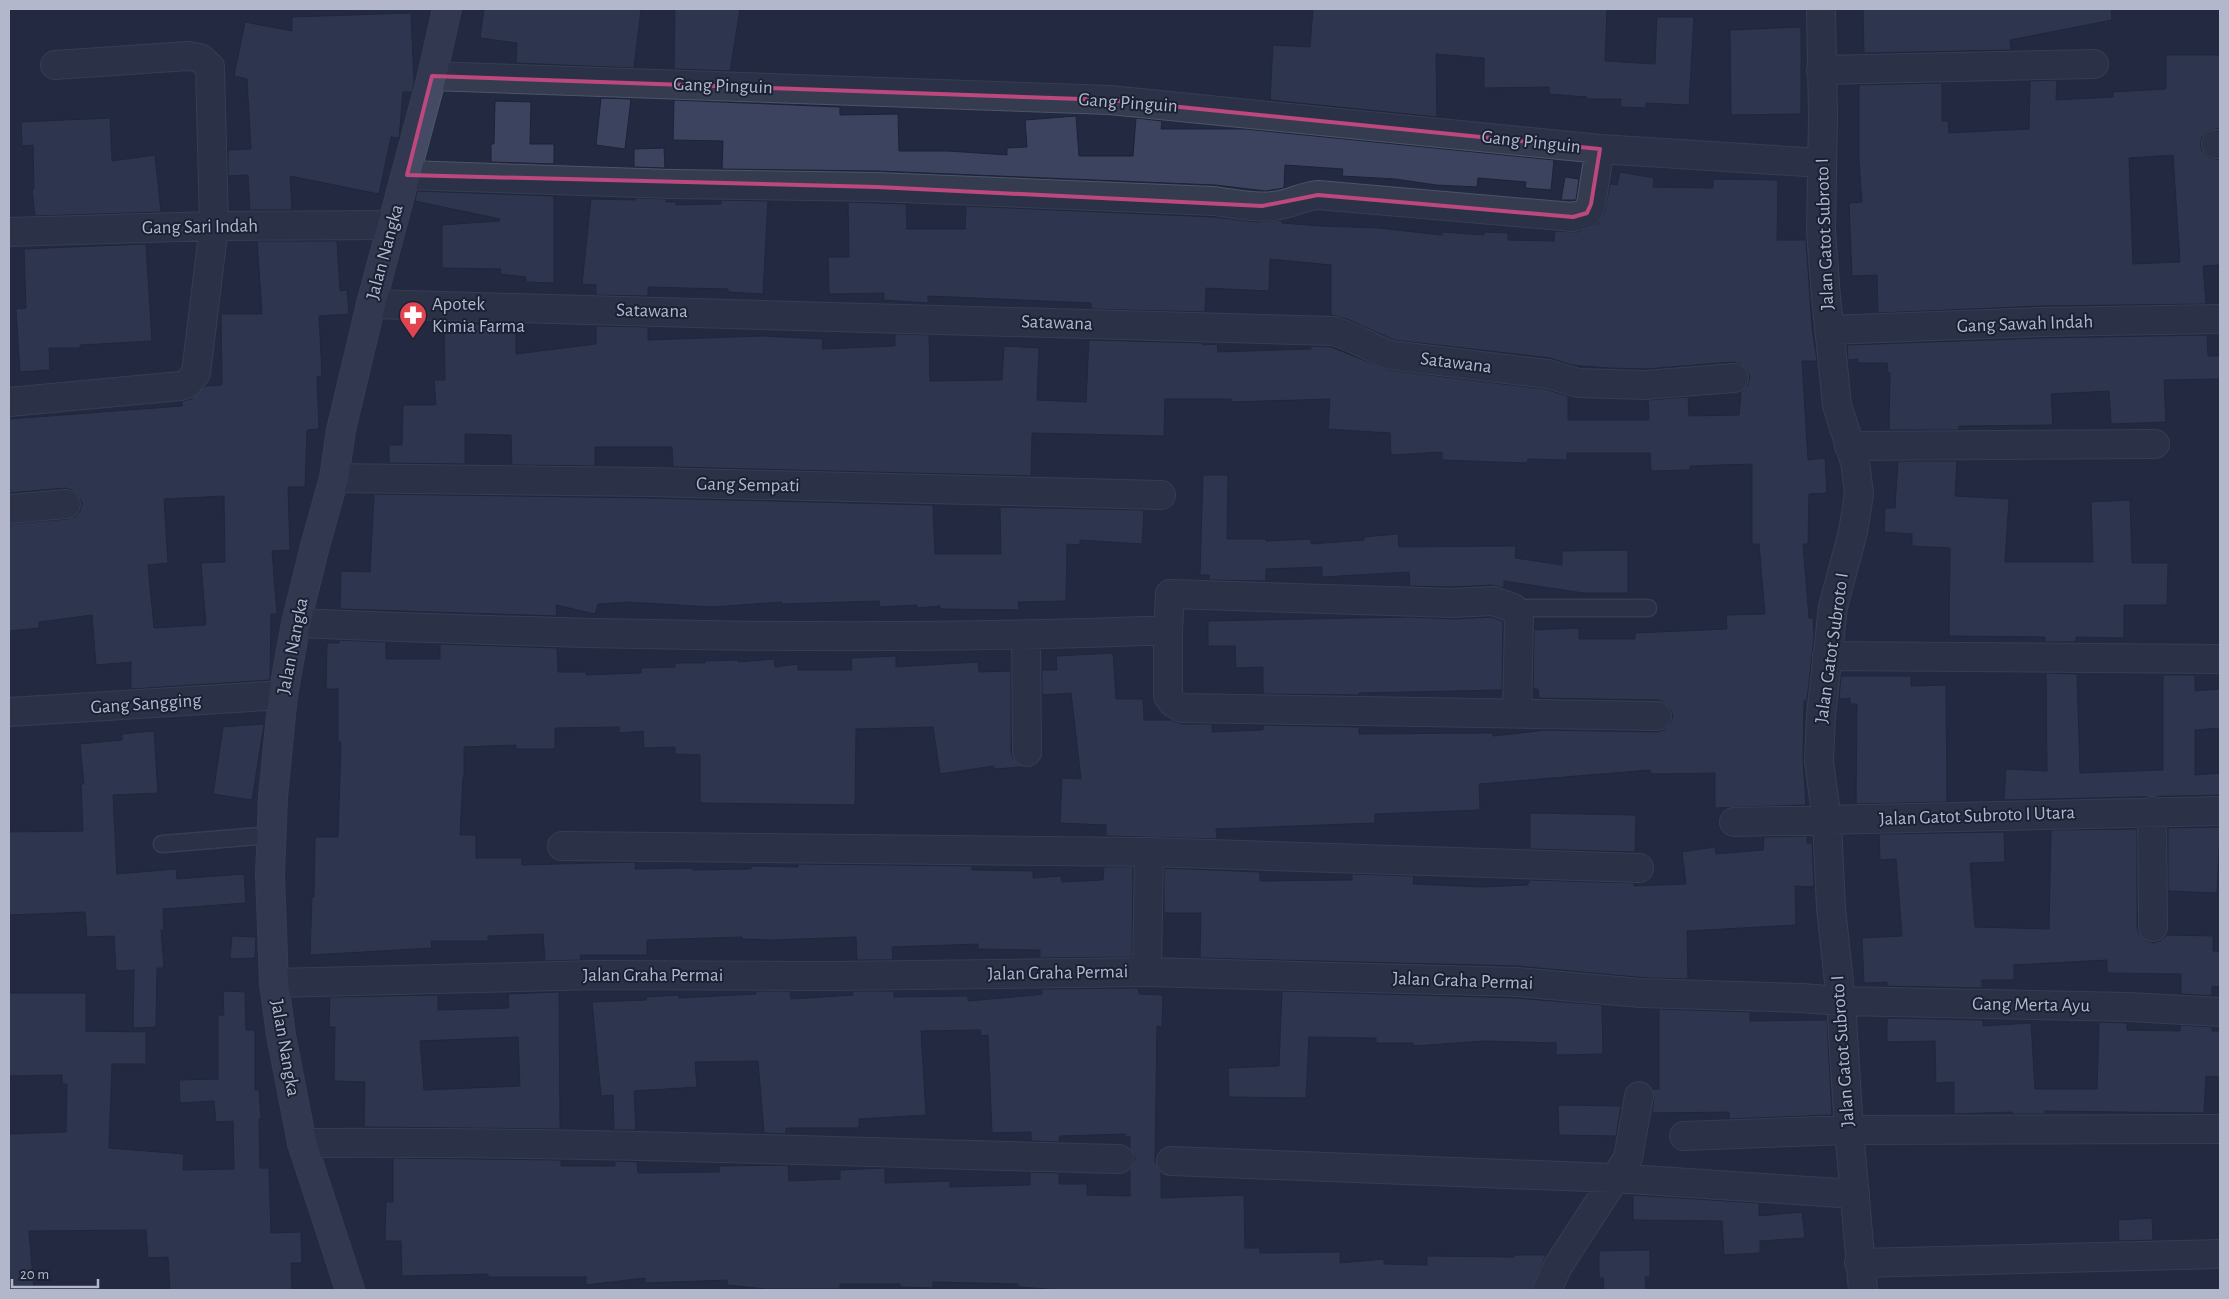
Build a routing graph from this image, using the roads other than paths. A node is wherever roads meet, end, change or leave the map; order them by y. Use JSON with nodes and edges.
{"nodes":[{"id":1,"x":447,"y":9,"type":"edge"},
{"id":2,"x":1820,"y":9,"type":"edge"},
{"id":3,"x":2094,"y":64,"type":"dead end"},
{"id":4,"x":55,"y":65,"type":"dead end"},
{"id":5,"x":1821,"y":70,"type":"junction"},
{"id":6,"x":432,"y":76,"type":"junction"},
{"id":7,"x":1600,"y":149,"type":"junction"},
{"id":8,"x":1822,"y":163,"type":"junction"},
{"id":9,"x":407,"y":175,"type":"junction"},
{"id":10,"x":391,"y":225,"type":"junction"},
{"id":11,"x":214,"y":226,"type":"junction"},
{"id":12,"x":9,"y":232,"type":"edge"},
{"id":13,"x":371,"y":304,"type":"junction"},
{"id":14,"x":2220,"y":319,"type":"edge"},
{"id":15,"x":1829,"y":330,"type":"junction"},
{"id":16,"x":1734,"y":378,"type":"dead end"},
{"id":17,"x":9,"y":402,"type":"edge"},
{"id":18,"x":2155,"y":444,"type":"dead end"},
{"id":19,"x":1849,"y":446,"type":"junction"},
{"id":20,"x":334,"y":478,"type":"junction"},
{"id":21,"x":1161,"y":495,"type":"dead end"},
{"id":22,"x":66,"y":504,"type":"dead end"},
{"id":23,"x":9,"y":509,"type":"edge"},
{"id":24,"x":1513,"y":608,"type":"junction"},
{"id":25,"x":1648,"y":608,"type":"dead end"},
{"id":26,"x":296,"y":623,"type":"junction"},
{"id":27,"x":1168,"y":630,"type":"junction"},
{"id":28,"x":1026,"y":636,"type":"junction"},
{"id":29,"x":1826,"y":656,"type":"junction"},
{"id":30,"x":2220,"y":659,"type":"edge"},
{"id":31,"x":283,"y":695,"type":"junction"},
{"id":32,"x":9,"y":712,"type":"edge"},
{"id":33,"x":1517,"y":714,"type":"junction"},
{"id":34,"x":1656,"y":716,"type":"dead end"},
{"id":35,"x":1027,"y":752,"type":"dead end"},
{"id":36,"x":2152,"y":811,"type":"junction"},
{"id":37,"x":2220,"y":811,"type":"edge"},
{"id":38,"x":1827,"y":820,"type":"junction"},
{"id":39,"x":1734,"y":822,"type":"dead end"},
{"id":40,"x":272,"y":836,"type":"junction"},
{"id":41,"x":162,"y":844,"type":"dead end"},
{"id":42,"x":562,"y":846,"type":"dead end"},
{"id":43,"x":1149,"y":852,"type":"junction"},
{"id":44,"x":1640,"y":868,"type":"dead end"},
{"id":45,"x":2153,"y":926,"type":"dead end"},
{"id":46,"x":1147,"y":972,"type":"junction"},
{"id":47,"x":274,"y":983,"type":"junction"},
{"id":48,"x":1841,"y":1001,"type":"junction"},
{"id":49,"x":2220,"y":1012,"type":"edge"},
{"id":50,"x":1639,"y":1096,"type":"dead end"},
{"id":51,"x":2220,"y":1129,"type":"edge"},
{"id":52,"x":1849,"y":1130,"type":"junction"},
{"id":53,"x":1684,"y":1136,"type":"dead end"},
{"id":54,"x":302,"y":1143,"type":"junction"},
{"id":55,"x":1119,"y":1160,"type":"dead end"},
{"id":56,"x":1171,"y":1161,"type":"dead end"},
{"id":57,"x":1613,"y":1178,"type":"junction"},
{"id":58,"x":1855,"y":1194,"type":"junction"},
{"id":59,"x":2220,"y":1254,"type":"edge"},
{"id":60,"x":1859,"y":1263,"type":"junction"},
{"id":61,"x":350,"y":1290,"type":"edge"},
{"id":62,"x":1547,"y":1290,"type":"edge"},
{"id":63,"x":1862,"y":1290,"type":"edge"}],
"edges":[{"from":1,"to":6,"type":"main road","name":"Jalan Nangka"},
{"from":2,"to":5,"type":"street","name":"Jalan Gatot Subroto I"},
{"from":3,"to":5,"type":"street"},
{"from":4,"to":11,"type":"street"},
{"from":5,"to":8,"type":"street","name":"Jalan Gatot Subroto I"},
{"from":6,"to":7,"type":"street","name":"Gang Pinguin"},
{"from":6,"to":9,"type":"main road","name":"Jalan Nangka"},
{"from":7,"to":8,"type":"street","name":"Gang Pinguin"},
{"from":7,"to":9,"type":"street"},
{"from":8,"to":15,"type":"street","name":"Jalan Gatot Subroto I"},
{"from":9,"to":10,"type":"main road","name":"Jalan Nangka"},
{"from":10,"to":11,"type":"street","name":"Gang Sari Indah"},
{"from":10,"to":13,"type":"main road","name":"Jalan Nangka"},
{"from":11,"to":12,"type":"street","name":"Gang Sari Indah"},
{"from":11,"to":17,"type":"street"},
{"from":13,"to":16,"type":"street","name":"Satawana"},
{"from":13,"to":20,"type":"main road","name":"Jalan Nangka"},
{"from":14,"to":15,"type":"street","name":"Gang Sawah Indah"},
{"from":15,"to":19,"type":"street","name":"Jalan Gatot Subroto I"},
{"from":18,"to":19,"type":"street"},
{"from":19,"to":29,"type":"street","name":"Jalan Gatot Subroto I"},
{"from":20,"to":21,"type":"street","name":"Gang Sempati"},
{"from":20,"to":26,"type":"main road","name":"Jalan Nangka"},
{"from":22,"to":23,"type":"street"},
{"from":24,"to":25,"type":"lane"},
{"from":24,"to":27,"type":"street"},
{"from":24,"to":33,"type":"street"},
{"from":26,"to":28,"type":"street"},
{"from":26,"to":31,"type":"main road","name":"Jalan Nangka"},
{"from":27,"to":28,"type":"street"},
{"from":27,"to":33,"type":"street"},
{"from":28,"to":35,"type":"street"},
{"from":29,"to":30,"type":"street"},
{"from":29,"to":38,"type":"street","name":"Jalan Gatot Subroto I"},
{"from":31,"to":32,"type":"street","name":"Gang Sangging"},
{"from":31,"to":40,"type":"main road","name":"Jalan Nangka"},
{"from":33,"to":34,"type":"street"},
{"from":36,"to":37,"type":"street","name":"Jalan Gatot Subroto I Utara"},
{"from":36,"to":38,"type":"street","name":"Jalan Gatot Subroto I Utara"},
{"from":36,"to":45,"type":"street"},
{"from":38,"to":39,"type":"street","name":"Jalan Gatot Subroto I Utara"},
{"from":38,"to":48,"type":"street","name":"Jalan Gatot Subroto I"},
{"from":40,"to":41,"type":"lane"},
{"from":40,"to":47,"type":"main road","name":"Jalan Nangka"},
{"from":42,"to":43,"type":"street"},
{"from":43,"to":44,"type":"street"},
{"from":43,"to":46,"type":"street"},
{"from":46,"to":47,"type":"street","name":"Jalan Graha Permai"},
{"from":46,"to":48,"type":"street","name":"Jalan Graha Permai"},
{"from":47,"to":54,"type":"main road","name":"Jalan Nangka"},
{"from":48,"to":49,"type":"street","name":"Gang Merta Ayu"},
{"from":48,"to":52,"type":"street","name":"Jalan Gatot Subroto I"},
{"from":50,"to":57,"type":"street"},
{"from":51,"to":52,"type":"street"},
{"from":52,"to":53,"type":"street"},
{"from":52,"to":58,"type":"street","name":"Jalan Gatot Subroto I"},
{"from":54,"to":55,"type":"street"},
{"from":54,"to":61,"type":"main road","name":"Jalan Nangka"},
{"from":56,"to":57,"type":"street"},
{"from":57,"to":58,"type":"street"},
{"from":57,"to":62,"type":"street"},
{"from":58,"to":60,"type":"street","name":"Jalan Gatot Subroto I"},
{"from":59,"to":60,"type":"street"},
{"from":60,"to":63,"type":"street","name":"Jalan Gatot Subroto I"}]}
